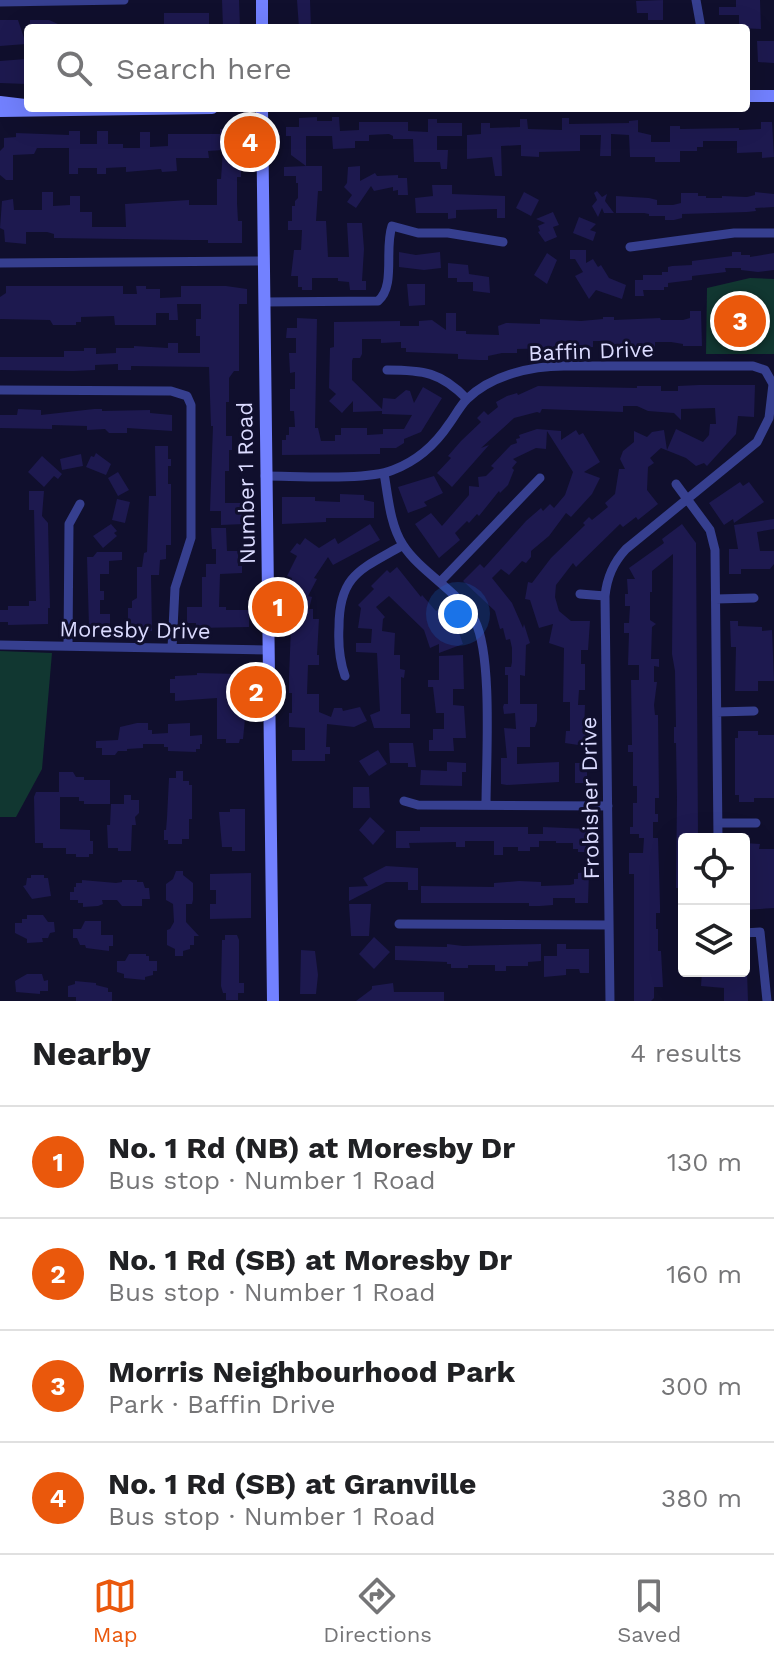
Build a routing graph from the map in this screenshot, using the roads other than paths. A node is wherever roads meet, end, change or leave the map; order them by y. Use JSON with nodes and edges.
{"nodes":[{"id":1,"x":124,"y":0,"type":"edge"},
{"id":2,"x":262,"y":0,"type":"edge"},
{"id":3,"x":696,"y":0,"type":"edge"},
{"id":4,"x":42,"y":1,"type":"edge"},
{"id":5,"x":0,"y":2,"type":"edge"},
{"id":6,"x":262,"y":24,"type":"edge"},
{"id":7,"x":700,"y":24,"type":"edge"},
{"id":8,"x":750,"y":96,"type":"edge"},
{"id":9,"x":774,"y":96,"type":"edge"},
{"id":10,"x":0,"y":102,"type":"edge"},
{"id":11,"x":24,"y":105,"type":"edge"},
{"id":12,"x":0,"y":111,"type":"edge"},
{"id":13,"x":24,"y":112,"type":"edge"},
{"id":14,"x":262,"y":112,"type":"edge"},
{"id":15,"x":774,"y":233,"type":"edge"},
{"id":16,"x":503,"y":242,"type":"dead end"},
{"id":17,"x":630,"y":247,"type":"dead end"},
{"id":18,"x":263,"y":261,"type":"junction"},
{"id":19,"x":0,"y":263,"type":"edge"},
{"id":20,"x":264,"y":302,"type":"junction"},
{"id":21,"x":387,"y":370,"type":"dead end"},
{"id":22,"x":765,"y":370,"type":"joint"},
{"id":23,"x":0,"y":390,"type":"edge"},
{"id":24,"x":467,"y":399,"type":"junction"},
{"id":25,"x":384,"y":473,"type":"junction"},
{"id":26,"x":265,"y":476,"type":"junction"},
{"id":27,"x":540,"y":478,"type":"dead end"},
{"id":28,"x":676,"y":484,"type":"dead end"},
{"id":29,"x":687,"y":498,"type":"junction"},
{"id":30,"x":80,"y":504,"type":"dead end"},
{"id":31,"x":403,"y":545,"type":"junction"},
{"id":32,"x":440,"y":582,"type":"junction"},
{"id":33,"x":580,"y":594,"type":"dead end"},
{"id":34,"x":605,"y":596,"type":"junction"},
{"id":35,"x":754,"y":598,"type":"dead end"},
{"id":36,"x":716,"y":599,"type":"junction"},
{"id":37,"x":0,"y":645,"type":"edge"},
{"id":38,"x":68,"y":646,"type":"junction"},
{"id":39,"x":172,"y":648,"type":"junction"},
{"id":40,"x":269,"y":650,"type":"junction"},
{"id":41,"x":345,"y":676,"type":"dead end"},
{"id":42,"x":754,"y":711,"type":"dead end"},
{"id":43,"x":717,"y":712,"type":"junction"},
{"id":44,"x":404,"y":801,"type":"dead end"},
{"id":45,"x":486,"y":805,"type":"junction"},
{"id":46,"x":608,"y":806,"type":"junction"},
{"id":47,"x":718,"y":823,"type":"junction"},
{"id":48,"x":756,"y":823,"type":"dead end"},
{"id":49,"x":718,"y":833,"type":"edge"},
{"id":50,"x":399,"y":924,"type":"dead end"},
{"id":51,"x":609,"y":925,"type":"junction"},
{"id":52,"x":750,"y":933,"type":"edge"},
{"id":53,"x":273,"y":1001,"type":"edge"},
{"id":54,"x":610,"y":1001,"type":"edge"},
{"id":55,"x":767,"y":1001,"type":"edge"}],
"edges":[{"from":1,"to":4,"type":"street"},
{"from":2,"to":6,"type":"main road"},
{"from":3,"to":7,"type":"street"},
{"from":4,"to":5,"type":"street"},
{"from":8,"to":9,"type":"main road"},
{"from":10,"to":11,"type":"main road"},
{"from":12,"to":13,"type":"main road"},
{"from":14,"to":18,"type":"main road","name":"Number 1 Road"},
{"from":15,"to":17,"type":"street"},
{"from":16,"to":20,"type":"street"},
{"from":18,"to":19,"type":"street"},
{"from":18,"to":20,"type":"main road","name":"Number 1 Road"},
{"from":20,"to":26,"type":"main road","name":"Number 1 Road"},
{"from":21,"to":24,"type":"street"},
{"from":22,"to":24,"type":"street","name":"Baffin Drive"},
{"from":22,"to":29,"type":"street","name":"Frobisher Drive"},
{"from":23,"to":39,"type":"street"},
{"from":24,"to":25,"type":"street","name":"Baffin Drive"},
{"from":25,"to":26,"type":"street","name":"Baffin Drive"},
{"from":25,"to":31,"type":"street"},
{"from":26,"to":40,"type":"main road","name":"Number 1 Road"},
{"from":27,"to":32,"type":"street"},
{"from":28,"to":29,"type":"street"},
{"from":29,"to":34,"type":"street","name":"Frobisher Drive"},
{"from":29,"to":36,"type":"street"},
{"from":30,"to":38,"type":"street"},
{"from":31,"to":32,"type":"street"},
{"from":31,"to":41,"type":"street"},
{"from":32,"to":45,"type":"street"},
{"from":33,"to":34,"type":"street"},
{"from":34,"to":46,"type":"street","name":"Frobisher Drive"},
{"from":35,"to":36,"type":"street"},
{"from":36,"to":43,"type":"street"},
{"from":37,"to":38,"type":"street","name":"Moresby Drive"},
{"from":38,"to":39,"type":"street","name":"Moresby Drive"},
{"from":39,"to":40,"type":"street","name":"Moresby Drive"},
{"from":40,"to":53,"type":"main road","name":"Number 1 Road"},
{"from":42,"to":43,"type":"street"},
{"from":43,"to":47,"type":"street"},
{"from":44,"to":45,"type":"street"},
{"from":45,"to":46,"type":"street"},
{"from":46,"to":51,"type":"street","name":"Frobisher Drive"},
{"from":47,"to":48,"type":"street"},
{"from":47,"to":49,"type":"street"},
{"from":50,"to":51,"type":"street"},
{"from":51,"to":54,"type":"street","name":"Frobisher Drive"},
{"from":52,"to":55,"type":"street"}]}
